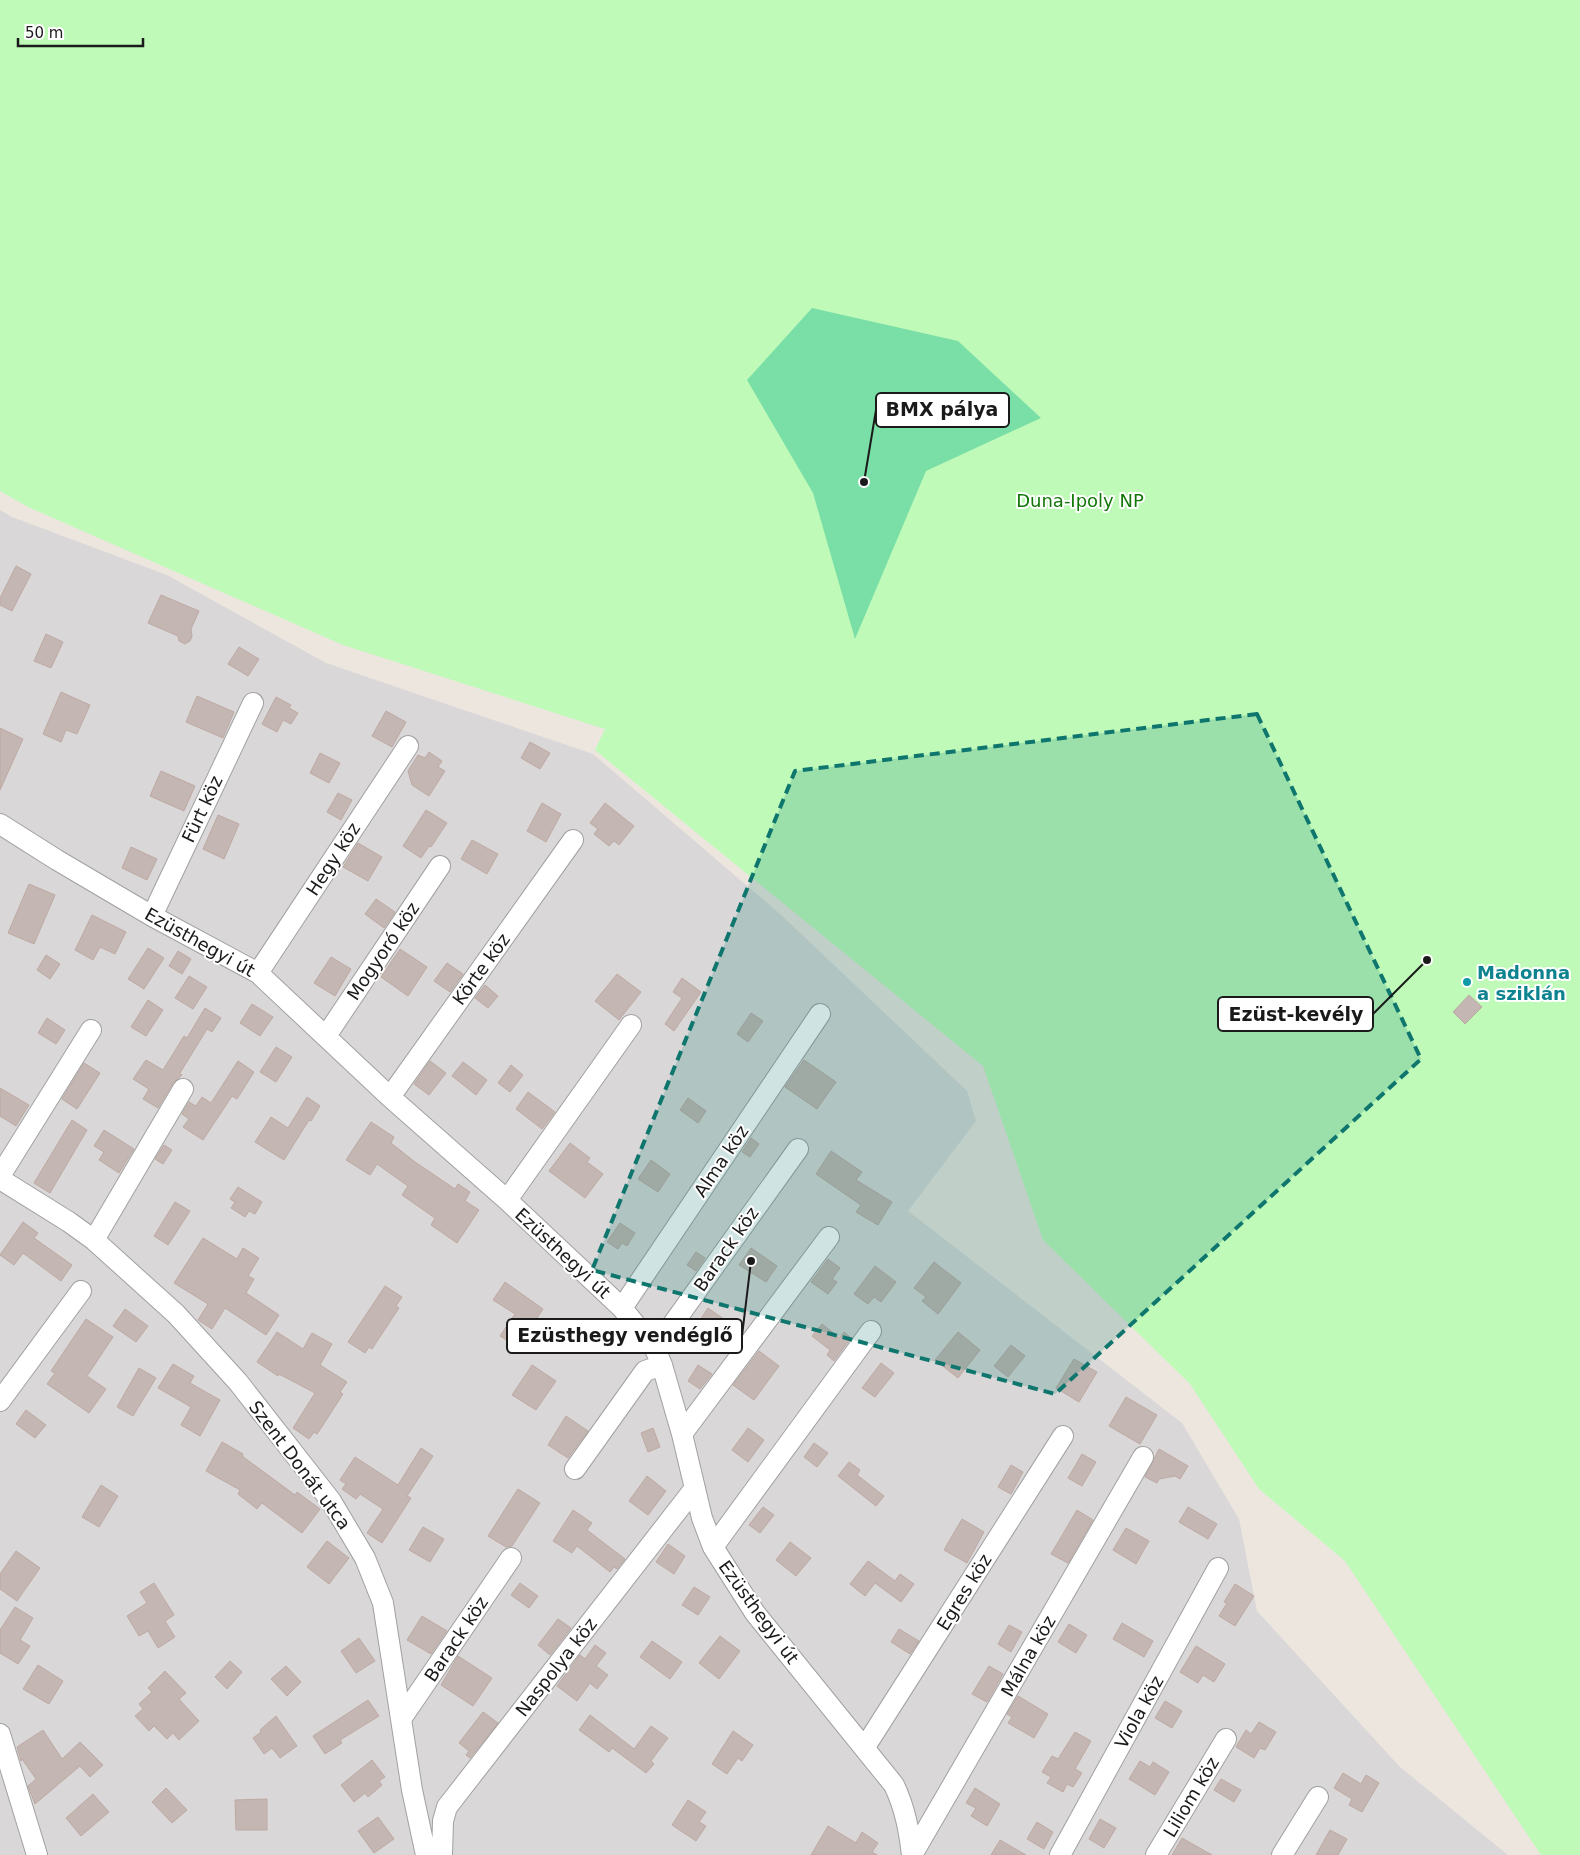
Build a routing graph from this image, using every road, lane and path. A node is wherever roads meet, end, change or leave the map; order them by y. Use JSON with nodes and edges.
{"nodes":[{"id":1,"x":253,"y":702,"type":"dead end"},
{"id":2,"x":408,"y":746,"type":"dead end"},
{"id":3,"x":0,"y":824,"type":"edge"},
{"id":4,"x":573,"y":840,"type":"dead end"},
{"id":5,"x":440,"y":866,"type":"dead end"},
{"id":6,"x":152,"y":916,"type":"junction"},
{"id":7,"x":258,"y":973,"type":"junction"},
{"id":8,"x":820,"y":1014,"type":"dead end"},
{"id":9,"x":631,"y":1025,"type":"dead end"},
{"id":10,"x":91,"y":1030,"type":"dead end"},
{"id":11,"x":326,"y":1036,"type":"junction"},
{"id":12,"x":183,"y":1089,"type":"dead end"},
{"id":13,"x":390,"y":1097,"type":"junction"},
{"id":14,"x":798,"y":1148,"type":"dead end"},
{"id":15,"x":0,"y":1178,"type":"edge"},
{"id":16,"x":508,"y":1200,"type":"junction"},
{"id":17,"x":829,"y":1237,"type":"dead end"},
{"id":18,"x":94,"y":1240,"type":"junction"},
{"id":19,"x":81,"y":1291,"type":"dead end"},
{"id":20,"x":622,"y":1308,"type":"junction"},
{"id":21,"x":871,"y":1330,"type":"dead end"},
{"id":22,"x":659,"y":1357,"type":"junction"},
{"id":23,"x":0,"y":1400,"type":"edge"},
{"id":24,"x":682,"y":1434,"type":"junction"},
{"id":25,"x":1063,"y":1436,"type":"dead end"},
{"id":26,"x":1143,"y":1457,"type":"dead end"},
{"id":27,"x":575,"y":1469,"type":"dead end"},
{"id":28,"x":694,"y":1488,"type":"junction"},
{"id":29,"x":713,"y":1547,"type":"junction"},
{"id":30,"x":511,"y":1558,"type":"dead end"},
{"id":31,"x":1218,"y":1568,"type":"dead end"},
{"id":32,"x":401,"y":1719,"type":"junction"},
{"id":33,"x":0,"y":1734,"type":"edge"},
{"id":34,"x":1226,"y":1739,"type":"dead end"},
{"id":35,"x":865,"y":1747,"type":"junction"},
{"id":36,"x":1318,"y":1797,"type":"dead end"},
{"id":37,"x":37,"y":1855,"type":"edge"},
{"id":38,"x":426,"y":1855,"type":"edge"},
{"id":39,"x":442,"y":1855,"type":"edge"},
{"id":40,"x":912,"y":1855,"type":"edge"},
{"id":41,"x":1060,"y":1855,"type":"edge"},
{"id":42,"x":1156,"y":1855,"type":"edge"},
{"id":43,"x":1282,"y":1855,"type":"edge"}],
"edges":[{"from":1,"to":6,"type":"street","name":"Fürt köz"},
{"from":2,"to":7,"type":"street","name":"Hegy köz"},
{"from":3,"to":6,"type":"street","name":"Ezüsthegyi út"},
{"from":4,"to":13,"type":"street","name":"Körte köz"},
{"from":5,"to":11,"type":"street","name":"Mogyoró köz"},
{"from":6,"to":7,"type":"street","name":"Ezüsthegyi út"},
{"from":7,"to":11,"type":"street","name":"Ezüsthegyi út"},
{"from":8,"to":20,"type":"street","name":"Alma köz"},
{"from":9,"to":16,"type":"street"},
{"from":10,"to":15,"type":"street"},
{"from":11,"to":13,"type":"street","name":"Ezüsthegyi út"},
{"from":12,"to":18,"type":"street"},
{"from":13,"to":16,"type":"street","name":"Ezüsthegyi út"},
{"from":14,"to":22,"type":"street","name":"Barack köz"},
{"from":15,"to":18,"type":"street","name":"Szent Donát utca"},
{"from":16,"to":20,"type":"street","name":"Ezüsthegyi út"},
{"from":17,"to":24,"type":"street"},
{"from":18,"to":32,"type":"street","name":"Szent Donát utca"},
{"from":19,"to":23,"type":"street"},
{"from":20,"to":22,"type":"street","name":"Ezüsthegyi út"},
{"from":21,"to":29,"type":"street"},
{"from":22,"to":24,"type":"street","name":"Ezüsthegyi út"},
{"from":22,"to":27,"type":"street","name":"Barack köz"},
{"from":24,"to":28,"type":"street","name":"Ezüsthegyi út"},
{"from":25,"to":35,"type":"street","name":"Egres köz"},
{"from":26,"to":40,"type":"street","name":"Málna köz"},
{"from":28,"to":29,"type":"street","name":"Ezüsthegyi út"},
{"from":28,"to":39,"type":"street","name":"Naspolya köz"},
{"from":29,"to":35,"type":"street","name":"Ezüsthegyi út"},
{"from":30,"to":32,"type":"street","name":"Barack köz"},
{"from":31,"to":41,"type":"street","name":"Viola köz"},
{"from":32,"to":38,"type":"street","name":"Szent Donát utca"},
{"from":33,"to":37,"type":"street"},
{"from":34,"to":42,"type":"street","name":"Liliom köz"},
{"from":35,"to":40,"type":"street","name":"Ezüsthegyi út"},
{"from":36,"to":43,"type":"street"}]}
